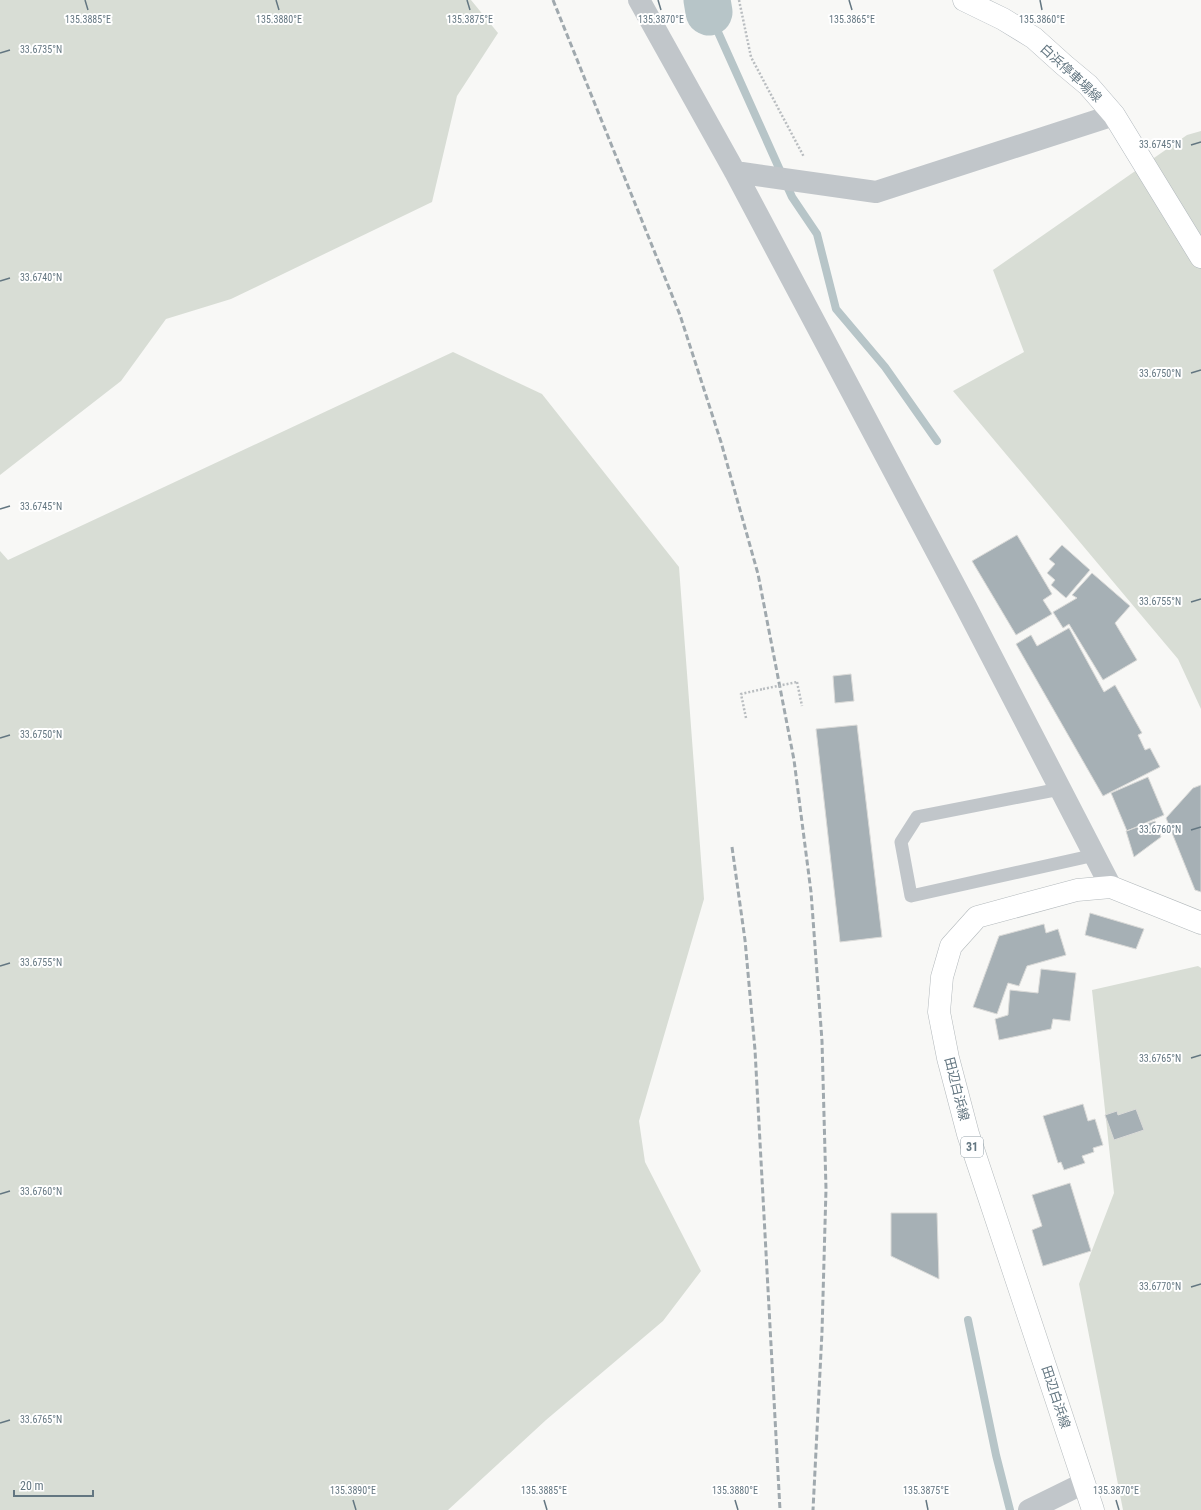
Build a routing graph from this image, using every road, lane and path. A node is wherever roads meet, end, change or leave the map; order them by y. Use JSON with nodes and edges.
{"nodes":[{"id":1,"x":639,"y":0,"type":"edge"},
{"id":2,"x":739,"y":0,"type":"edge"},
{"id":3,"x":964,"y":0,"type":"edge"},
{"id":4,"x":1114,"y":115,"type":"junction"},
{"id":5,"x":735,"y":172,"type":"junction"},
{"id":6,"x":814,"y":183,"type":"junction"},
{"id":7,"x":1201,"y":257,"type":"edge"},
{"id":8,"x":802,"y":706,"type":"dead end"},
{"id":9,"x":746,"y":718,"type":"dead end"},
{"id":10,"x":1060,"y":789,"type":"junction"},
{"id":11,"x":1095,"y":855,"type":"junction"},
{"id":12,"x":1112,"y":887,"type":"junction"},
{"id":13,"x":1201,"y":923,"type":"edge"},
{"id":14,"x":1084,"y":1483,"type":"junction"},
{"id":15,"x":1029,"y":1510,"type":"edge"},
{"id":16,"x":1092,"y":1510,"type":"edge"}],
"edges":[{"from":1,"to":5,"type":"street"},
{"from":2,"to":6,"type":"path"},
{"from":3,"to":4,"type":"main road","name":"白浜停車場線"},
{"from":4,"to":6,"type":"street"},
{"from":4,"to":7,"type":"main road","name":"白浜停車場線"},
{"from":5,"to":6,"type":"street"},
{"from":5,"to":10,"type":"street"},
{"from":8,"to":9,"type":"path","bridge":true},
{"from":10,"to":11,"type":"street"},
{"from":10,"to":11,"type":"lane"},
{"from":11,"to":12,"type":"street"},
{"from":12,"to":13,"type":"main road","name":"田辺白浜線","number":"31"},
{"from":12,"to":14,"type":"main road","name":"田辺白浜線","number":"31"},
{"from":14,"to":15,"type":"street"},
{"from":14,"to":16,"type":"main road","name":"田辺白浜線","number":"31"}]}
